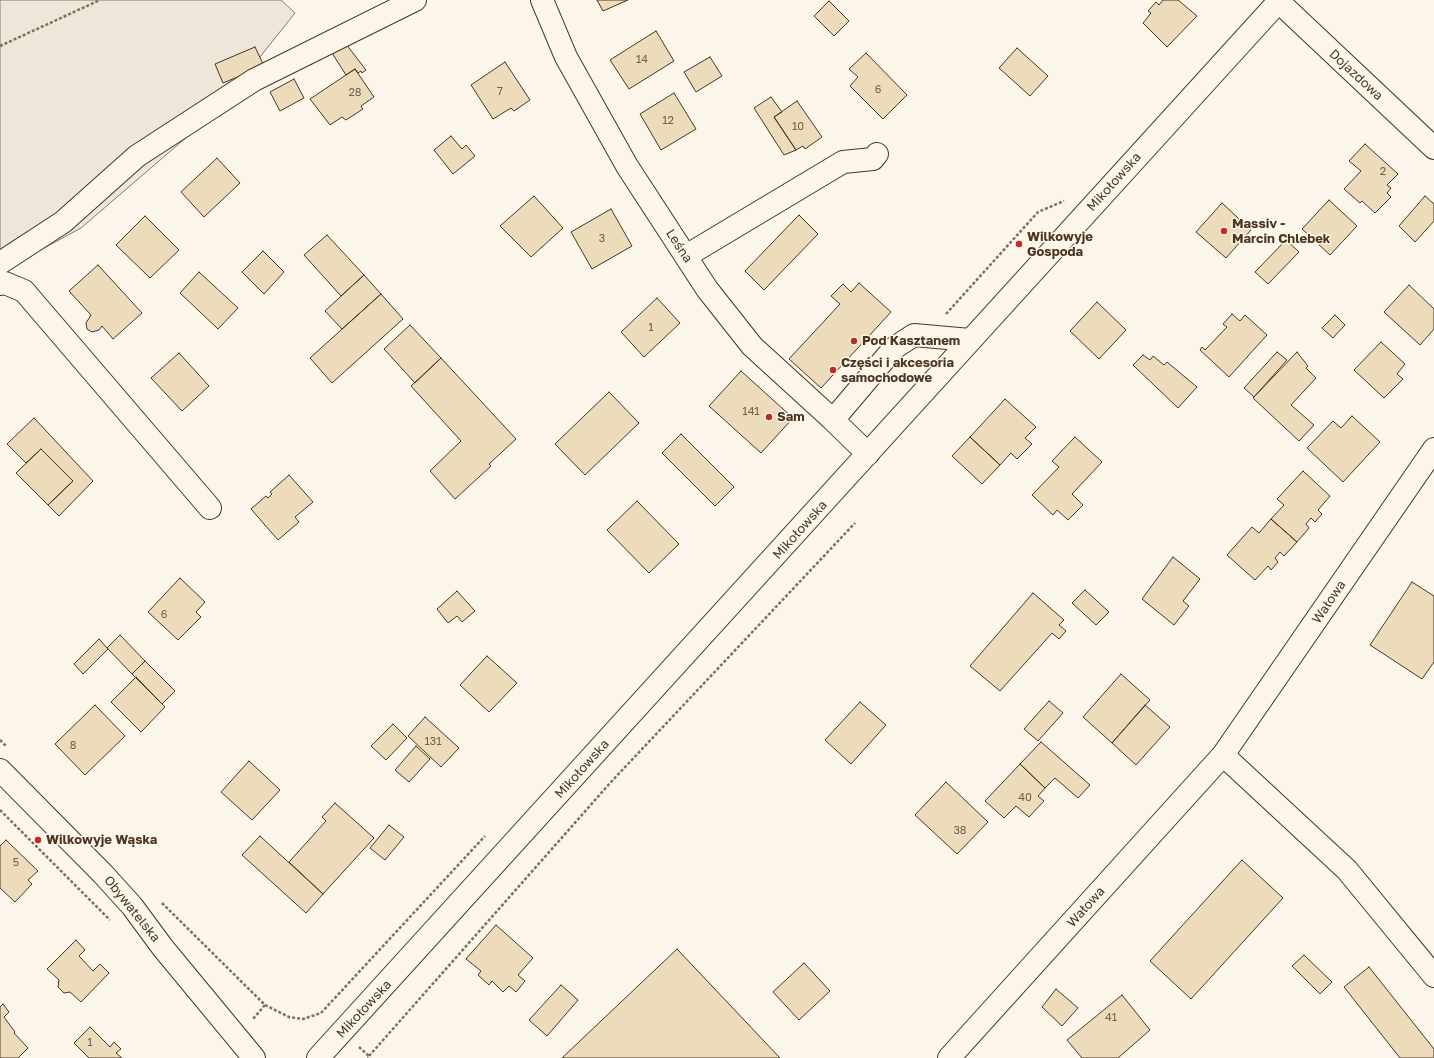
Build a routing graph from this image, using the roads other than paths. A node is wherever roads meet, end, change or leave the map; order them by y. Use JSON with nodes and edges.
{"nodes":[{"id":1,"x":415,"y":0,"type":"edge"},
{"id":2,"x":542,"y":0,"type":"edge"},
{"id":3,"x":1280,"y":1,"type":"edge"},
{"id":4,"x":1434,"y":148,"type":"edge"},
{"id":5,"x":878,"y":154,"type":"dead end"},
{"id":6,"x":686,"y":256,"type":"junction"},
{"id":7,"x":0,"y":264,"type":"edge"},
{"id":8,"x":0,"y":284,"type":"edge"},
{"id":9,"x":970,"y":340,"type":"junction"},
{"id":10,"x":833,"y":420,"type":"junction"},
{"id":11,"x":1434,"y":449,"type":"edge"},
{"id":12,"x":868,"y":454,"type":"junction"},
{"id":13,"x":210,"y":508,"type":"dead end"},
{"id":14,"x":1223,"y":755,"type":"junction"},
{"id":15,"x":0,"y":770,"type":"edge"},
{"id":16,"x":1434,"y":976,"type":"edge"},
{"id":17,"x":254,"y":1058,"type":"edge"},
{"id":18,"x":318,"y":1058,"type":"edge"},
{"id":19,"x":949,"y":1058,"type":"edge"}],
"edges":[{"from":1,"to":7,"type":"street"},
{"from":2,"to":6,"type":"street","name":"Leśna"},
{"from":3,"to":4,"type":"street","name":"Dojazdowa"},
{"from":3,"to":9,"type":"street","name":"Mikołowska"},
{"from":5,"to":6,"type":"street"},
{"from":6,"to":10,"type":"street","name":"Leśna"},
{"from":8,"to":13,"type":"street"},
{"from":9,"to":10,"type":"street"},
{"from":9,"to":12,"type":"street","name":"Mikołowska"},
{"from":10,"to":12,"type":"street","name":"Leśna"},
{"from":11,"to":14,"type":"street","name":"Wałowa"},
{"from":12,"to":18,"type":"street","name":"Mikołowska"},
{"from":14,"to":16,"type":"street"},
{"from":14,"to":19,"type":"street","name":"Wałowa"},
{"from":15,"to":17,"type":"street","name":"Obywatelska"}]}
